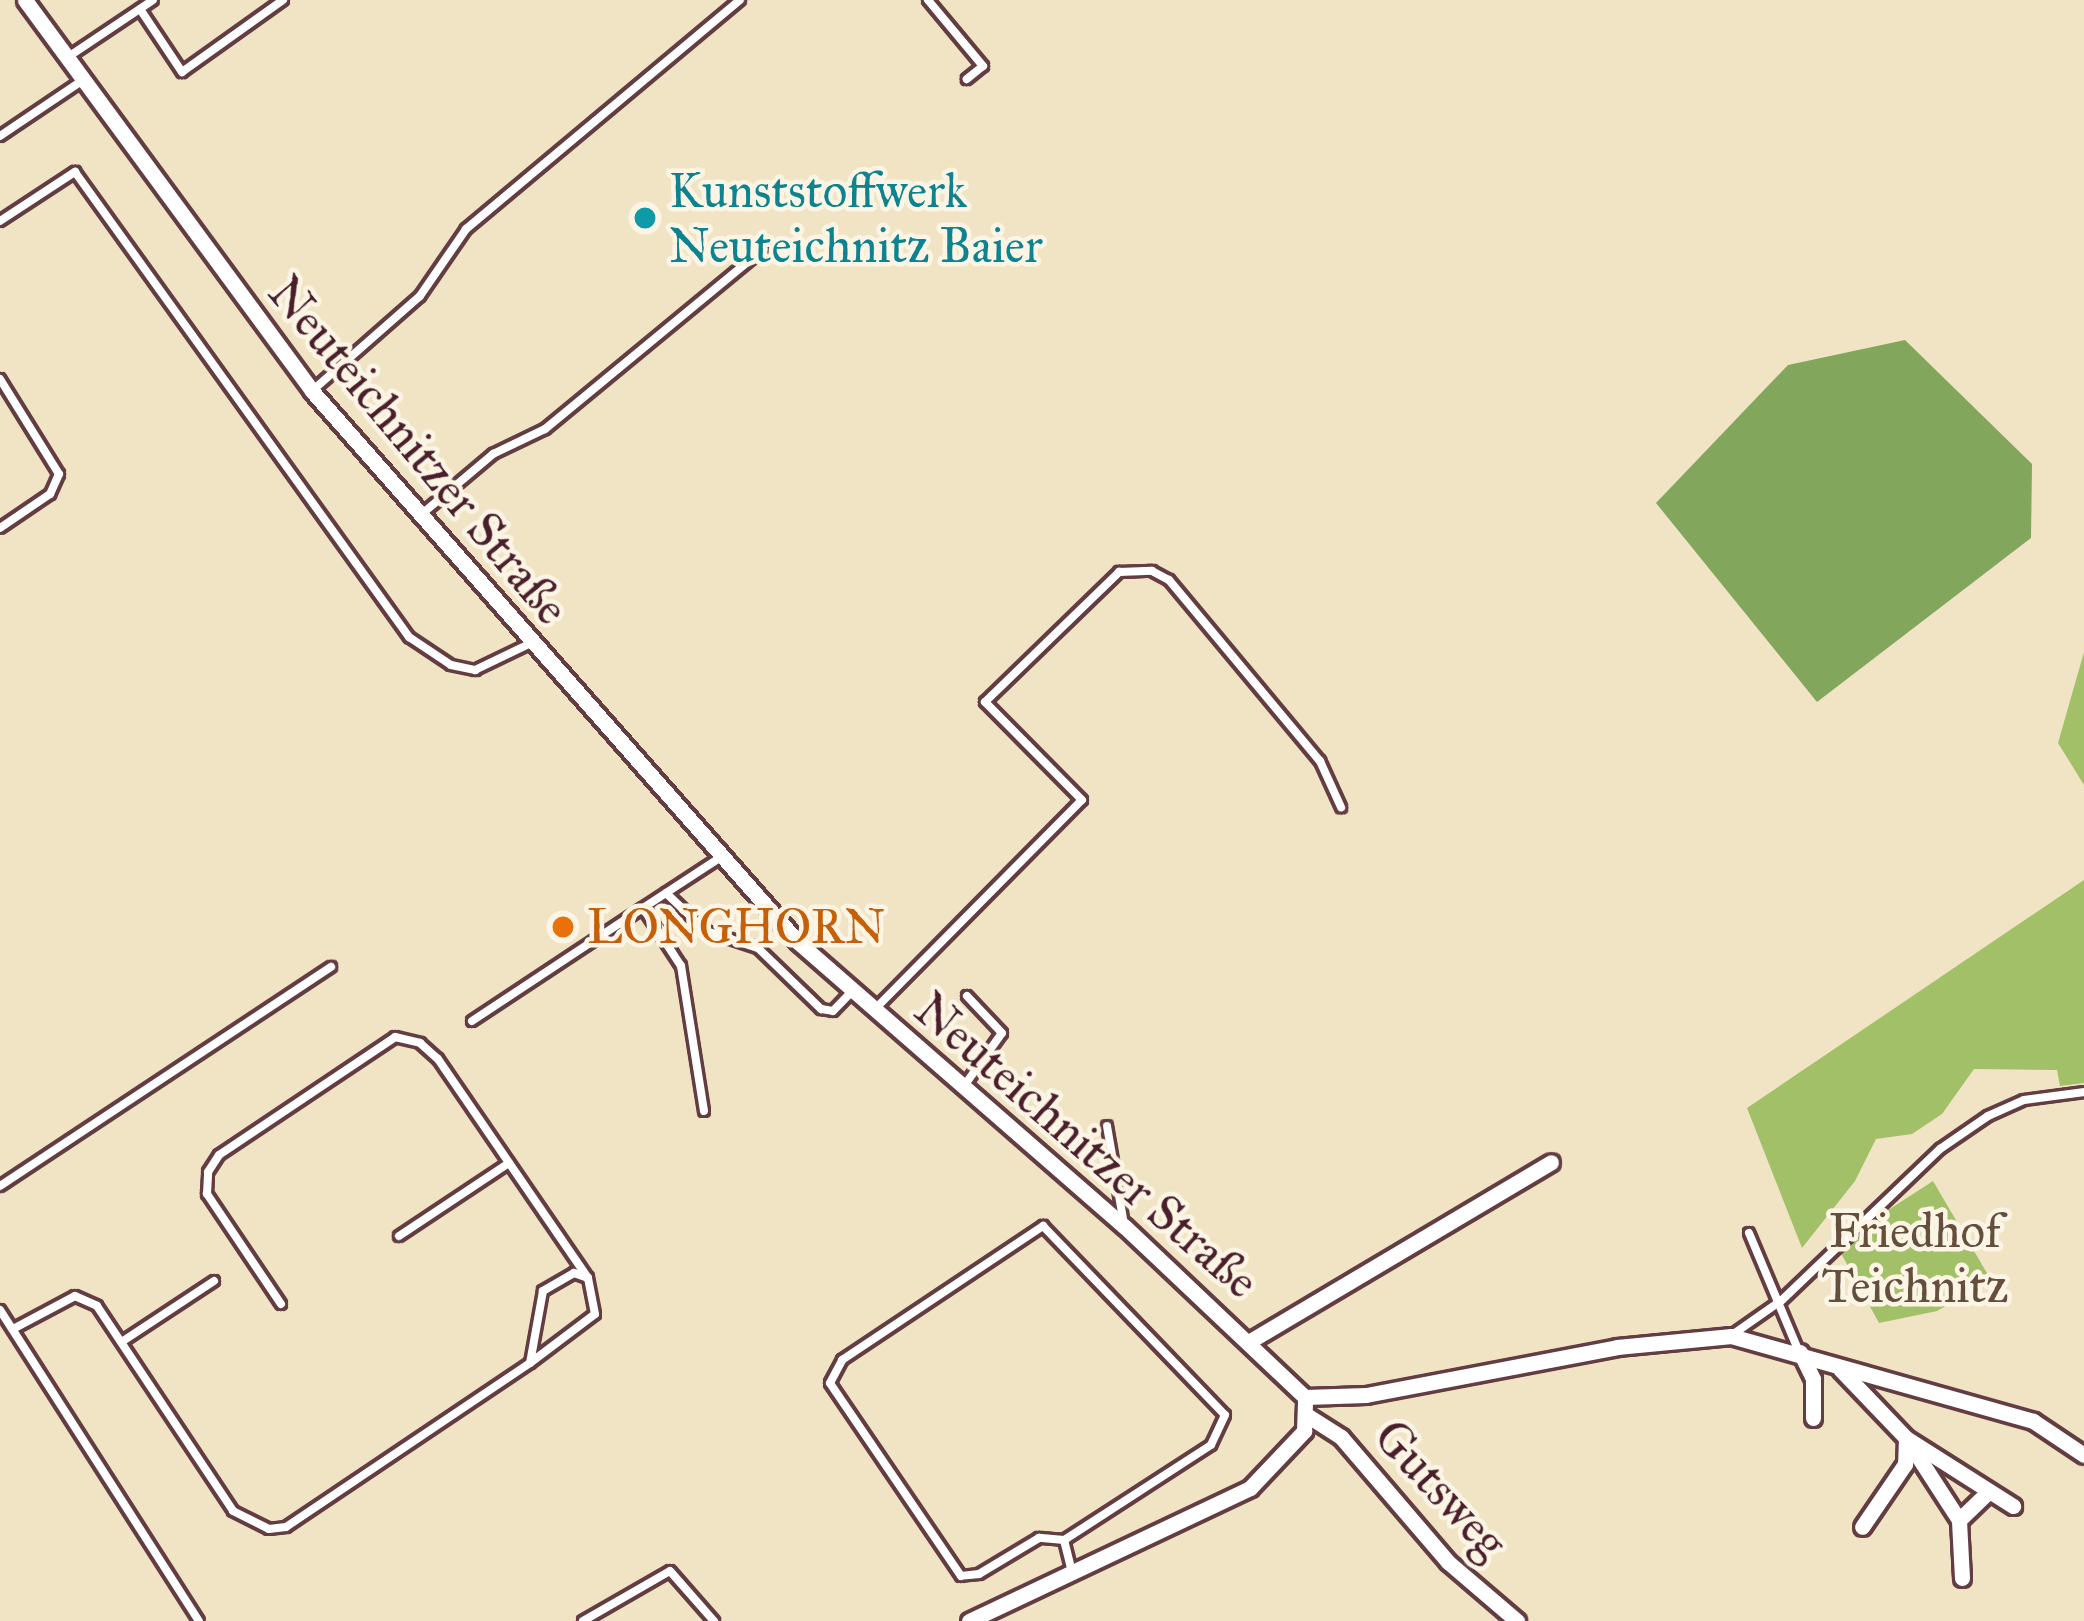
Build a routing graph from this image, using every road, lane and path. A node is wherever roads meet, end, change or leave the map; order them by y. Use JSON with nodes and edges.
{"nodes":[{"id":1,"x":25,"y":0,"type":"edge"},
{"id":2,"x":153,"y":0,"type":"edge"},
{"id":3,"x":283,"y":0,"type":"edge"},
{"id":4,"x":740,"y":0,"type":"edge"},
{"id":5,"x":928,"y":0,"type":"edge"},
{"id":6,"x":140,"y":9,"type":"junction"},
{"id":7,"x":67,"y":58,"type":"junction"},
{"id":8,"x":83,"y":80,"type":"junction"},
{"id":9,"x":967,"y":80,"type":"dead end"},
{"id":10,"x":0,"y":136,"type":"edge"},
{"id":11,"x":0,"y":221,"type":"edge"},
{"id":12,"x":763,"y":249,"type":"dead end"},
{"id":13,"x":0,"y":379,"type":"edge"},
{"id":14,"x":312,"y":391,"type":"junction"},
{"id":15,"x":417,"y":518,"type":"junction"},
{"id":16,"x":0,"y":528,"type":"edge"},
{"id":17,"x":529,"y":644,"type":"junction"},
{"id":18,"x":1341,"y":807,"type":"dead end"},
{"id":19,"x":721,"y":857,"type":"junction"},
{"id":20,"x":666,"y":892,"type":"junction"},
{"id":21,"x":643,"y":908,"type":"junction"},
{"id":22,"x":331,"y":967,"type":"dead end"},
{"id":23,"x":853,"y":991,"type":"junction"},
{"id":24,"x":967,"y":996,"type":"dead end"},
{"id":25,"x":874,"y":1010,"type":"junction"},
{"id":26,"x":472,"y":1021,"type":"dead end"},
{"id":27,"x":963,"y":1087,"type":"junction"},
{"id":28,"x":2084,"y":1092,"type":"edge"},
{"id":29,"x":704,"y":1112,"type":"dead end"},
{"id":30,"x":1107,"y":1126,"type":"dead end"},
{"id":31,"x":1551,"y":1162,"type":"dead end"},
{"id":32,"x":509,"y":1163,"type":"junction"},
{"id":33,"x":0,"y":1186,"type":"edge"},
{"id":34,"x":1124,"y":1226,"type":"junction"},
{"id":35,"x":1749,"y":1233,"type":"dead end"},
{"id":36,"x":399,"y":1236,"type":"dead end"},
{"id":37,"x":588,"y":1278,"type":"junction"},
{"id":38,"x":214,"y":1282,"type":"dead end"},
{"id":39,"x":1782,"y":1300,"type":"junction"},
{"id":40,"x":281,"y":1304,"type":"dead end"},
{"id":41,"x":0,"y":1310,"type":"edge"},
{"id":42,"x":13,"y":1329,"type":"junction"},
{"id":43,"x":1731,"y":1336,"type":"junction"},
{"id":44,"x":123,"y":1341,"type":"junction"},
{"id":45,"x":1250,"y":1341,"type":"junction"},
{"id":46,"x":1799,"y":1352,"type":"junction"},
{"id":47,"x":530,"y":1363,"type":"junction"},
{"id":48,"x":1838,"y":1367,"type":"junction"},
{"id":49,"x":1305,"y":1406,"type":"junction"},
{"id":50,"x":1813,"y":1418,"type":"dead end"},
{"id":51,"x":1906,"y":1438,"type":"junction"},
{"id":52,"x":2084,"y":1455,"type":"edge"},
{"id":53,"x":1984,"y":1495,"type":"junction"},
{"id":54,"x":2013,"y":1506,"type":"dead end"},
{"id":55,"x":1959,"y":1520,"type":"junction"},
{"id":56,"x":1862,"y":1527,"type":"dead end"},
{"id":57,"x":1064,"y":1540,"type":"junction"},
{"id":58,"x":1073,"y":1572,"type":"junction"},
{"id":59,"x":1962,"y":1578,"type":"dead end"},
{"id":60,"x":199,"y":1621,"type":"edge"},
{"id":61,"x":583,"y":1621,"type":"edge"},
{"id":62,"x":714,"y":1621,"type":"edge"},
{"id":63,"x":969,"y":1621,"type":"edge"},
{"id":64,"x":1517,"y":1621,"type":"edge"}],
"edges":[{"from":1,"to":7,"type":"street","name":"Neuteichnitzer Straße"},
{"from":2,"to":6,"type":"lane"},
{"from":3,"to":6,"type":"lane"},
{"from":4,"to":14,"type":"lane"},
{"from":5,"to":9,"type":"lane"},
{"from":6,"to":7,"type":"lane"},
{"from":7,"to":8,"type":"street","name":"Neuteichnitzer Straße"},
{"from":8,"to":10,"type":"lane"},
{"from":8,"to":14,"type":"street","name":"Neuteichnitzer Straße"},
{"from":11,"to":17,"type":"lane"},
{"from":12,"to":15,"type":"lane"},
{"from":13,"to":16,"type":"lane"},
{"from":14,"to":15,"type":"street","name":"Neuteichnitzer Straße"},
{"from":15,"to":17,"type":"street","name":"Neuteichnitzer Straße"},
{"from":17,"to":19,"type":"street","name":"Neuteichnitzer Straße"},
{"from":18,"to":25,"type":"lane"},
{"from":19,"to":20,"type":"lane"},
{"from":19,"to":23,"type":"street","name":"Neuteichnitzer Straße"},
{"from":20,"to":21,"type":"lane"},
{"from":20,"to":23,"type":"lane"},
{"from":21,"to":26,"type":"lane"},
{"from":21,"to":29,"type":"lane"},
{"from":22,"to":33,"type":"lane"},
{"from":23,"to":25,"type":"street","name":"Neuteichnitzer Straße"},
{"from":24,"to":27,"type":"lane"},
{"from":25,"to":27,"type":"street","name":"Neuteichnitzer Straße"},
{"from":27,"to":34,"type":"street","name":"Neuteichnitzer Straße"},
{"from":28,"to":39,"type":"lane"},
{"from":30,"to":34,"type":"lane"},
{"from":31,"to":45,"type":"street"},
{"from":32,"to":36,"type":"lane"},
{"from":32,"to":37,"type":"lane"},
{"from":32,"to":40,"type":"lane"},
{"from":34,"to":45,"type":"street","name":"Neuteichnitzer Straße"},
{"from":35,"to":39,"type":"lane"},
{"from":37,"to":47,"type":"lane"},
{"from":37,"to":47,"type":"lane"},
{"from":38,"to":44,"type":"lane"},
{"from":39,"to":43,"type":"lane"},
{"from":39,"to":46,"type":"lane"},
{"from":41,"to":42,"type":"lane"},
{"from":42,"to":44,"type":"lane"},
{"from":42,"to":60,"type":"lane"},
{"from":43,"to":46,"type":"street"},
{"from":43,"to":49,"type":"street"},
{"from":44,"to":47,"type":"lane"},
{"from":45,"to":49,"type":"street","name":"Neuteichnitzer Straße"},
{"from":46,"to":48,"type":"street"},
{"from":46,"to":50,"type":"street"},
{"from":48,"to":51,"type":"street"},
{"from":48,"to":52,"type":"street"},
{"from":49,"to":58,"type":"street"},
{"from":49,"to":64,"type":"street","name":"Gutsweg"},
{"from":51,"to":53,"type":"street"},
{"from":51,"to":55,"type":"street"},
{"from":51,"to":56,"type":"street"},
{"from":53,"to":54,"type":"street"},
{"from":53,"to":55,"type":"street"},
{"from":55,"to":59,"type":"street"},
{"from":57,"to":57,"type":"lane"},
{"from":57,"to":58,"type":"lane"},
{"from":58,"to":63,"type":"street"},
{"from":61,"to":62,"type":"lane"}]}
